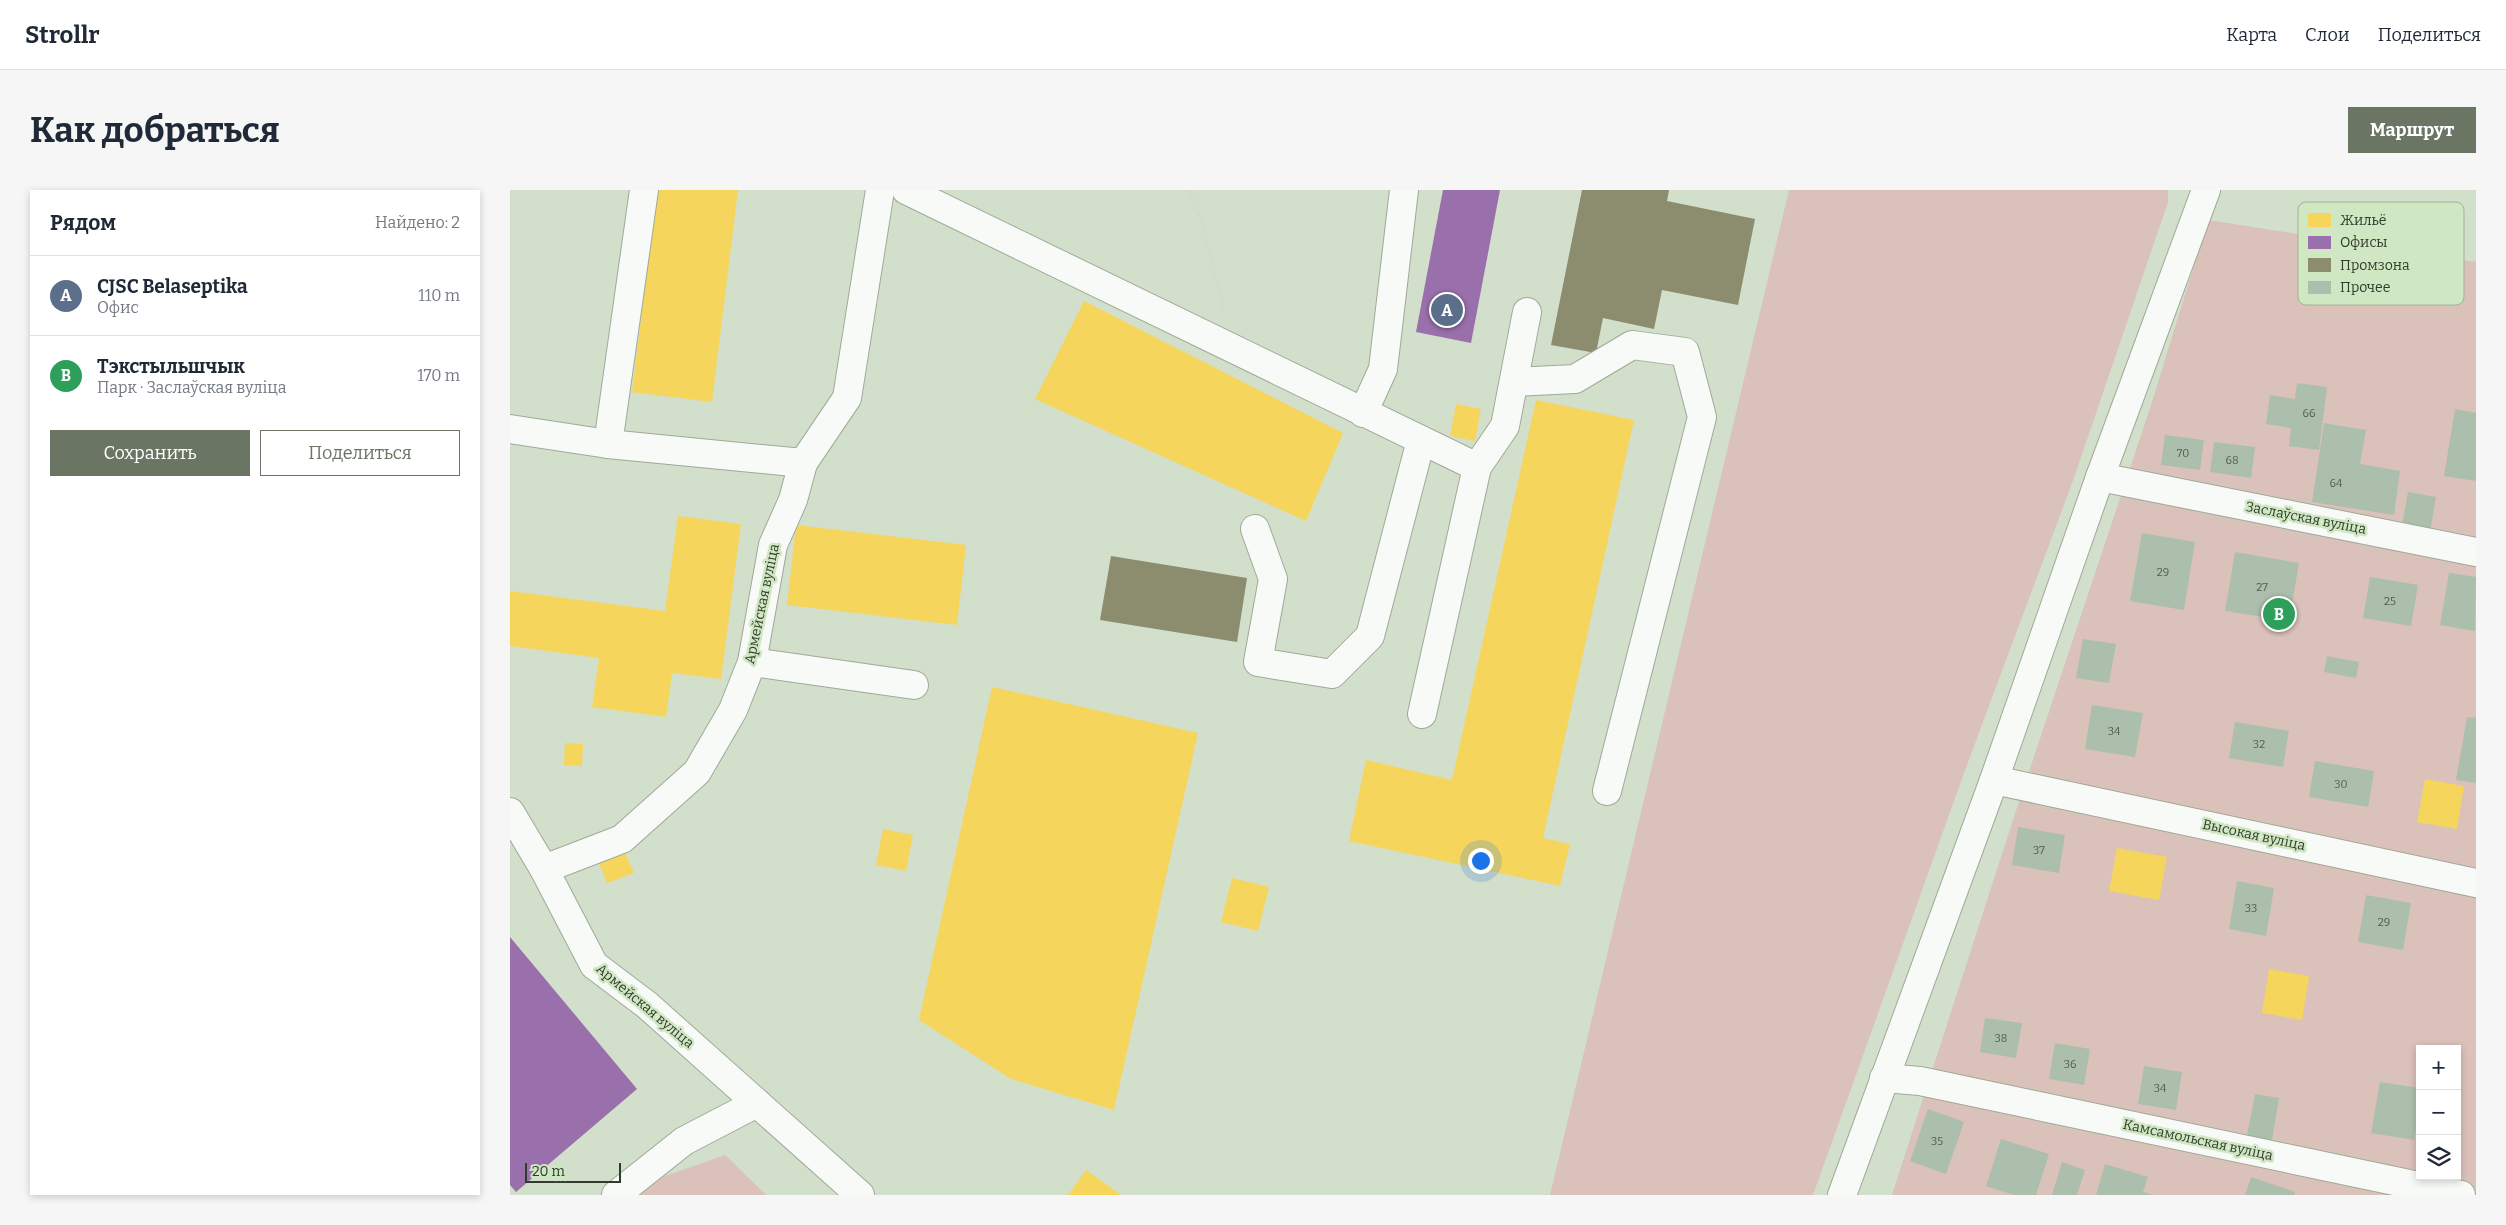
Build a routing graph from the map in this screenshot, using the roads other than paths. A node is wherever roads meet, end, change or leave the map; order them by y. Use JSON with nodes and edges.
{"nodes":[{"id":1,"x":644,"y":190,"type":"edge"},
{"id":2,"x":880,"y":190,"type":"edge"},
{"id":3,"x":906,"y":190,"type":"edge"},
{"id":4,"x":1404,"y":190,"type":"edge"},
{"id":5,"x":2206,"y":190,"type":"edge"},
{"id":6,"x":1527,"y":312,"type":"dead end"},
{"id":7,"x":1514,"y":382,"type":"junction"},
{"id":8,"x":1363,"y":413,"type":"junction"},
{"id":9,"x":510,"y":429,"type":"edge"},
{"id":10,"x":1421,"y":440,"type":"junction"},
{"id":11,"x":608,"y":444,"type":"junction"},
{"id":12,"x":803,"y":463,"type":"junction"},
{"id":13,"x":1477,"y":466,"type":"junction"},
{"id":14,"x":2100,"y":477,"type":"junction"},
{"id":15,"x":1255,"y":529,"type":"dead end"},
{"id":16,"x":2476,"y":552,"type":"edge"},
{"id":17,"x":752,"y":662,"type":"junction"},
{"id":18,"x":914,"y":685,"type":"dead end"},
{"id":19,"x":1422,"y":714,"type":"dead end"},
{"id":20,"x":1994,"y":780,"type":"junction"},
{"id":21,"x":1607,"y":792,"type":"dead end"},
{"id":22,"x":510,"y":812,"type":"edge"},
{"id":23,"x":544,"y":869,"type":"junction"},
{"id":24,"x":2476,"y":883,"type":"edge"},
{"id":25,"x":1884,"y":1078,"type":"junction"},
{"id":26,"x":757,"y":1103,"type":"junction"},
{"id":27,"x":616,"y":1195,"type":"edge"},
{"id":28,"x":860,"y":1195,"type":"edge"},
{"id":29,"x":1842,"y":1195,"type":"edge"},
{"id":30,"x":2461,"y":1195,"type":"edge"}],
"edges":[{"from":1,"to":11,"type":"street"},
{"from":2,"to":12,"type":"street","name":"Армейская вуліца"},
{"from":3,"to":8,"type":"street"},
{"from":4,"to":8,"type":"street"},
{"from":5,"to":14,"type":"street"},
{"from":6,"to":7,"type":"street"},
{"from":7,"to":13,"type":"street"},
{"from":7,"to":21,"type":"street"},
{"from":8,"to":10,"type":"street"},
{"from":9,"to":11,"type":"street"},
{"from":10,"to":13,"type":"street"},
{"from":10,"to":15,"type":"street"},
{"from":11,"to":12,"type":"street"},
{"from":12,"to":17,"type":"street","name":"Армейская вуліца"},
{"from":13,"to":19,"type":"street"},
{"from":14,"to":16,"type":"street","name":"Заслаўская вуліца"},
{"from":14,"to":20,"type":"street"},
{"from":17,"to":18,"type":"street"},
{"from":17,"to":23,"type":"street","name":"Армейская вуліца"},
{"from":20,"to":24,"type":"street","name":"Высокая вуліца"},
{"from":20,"to":25,"type":"street"},
{"from":22,"to":23,"type":"street"},
{"from":23,"to":26,"type":"street","name":"Армейская вуліца"},
{"from":25,"to":29,"type":"street"},
{"from":25,"to":30,"type":"street","name":"Камсамольская вуліца"},
{"from":26,"to":27,"type":"street"},
{"from":26,"to":28,"type":"street","name":"Армейская вуліца"}]}
